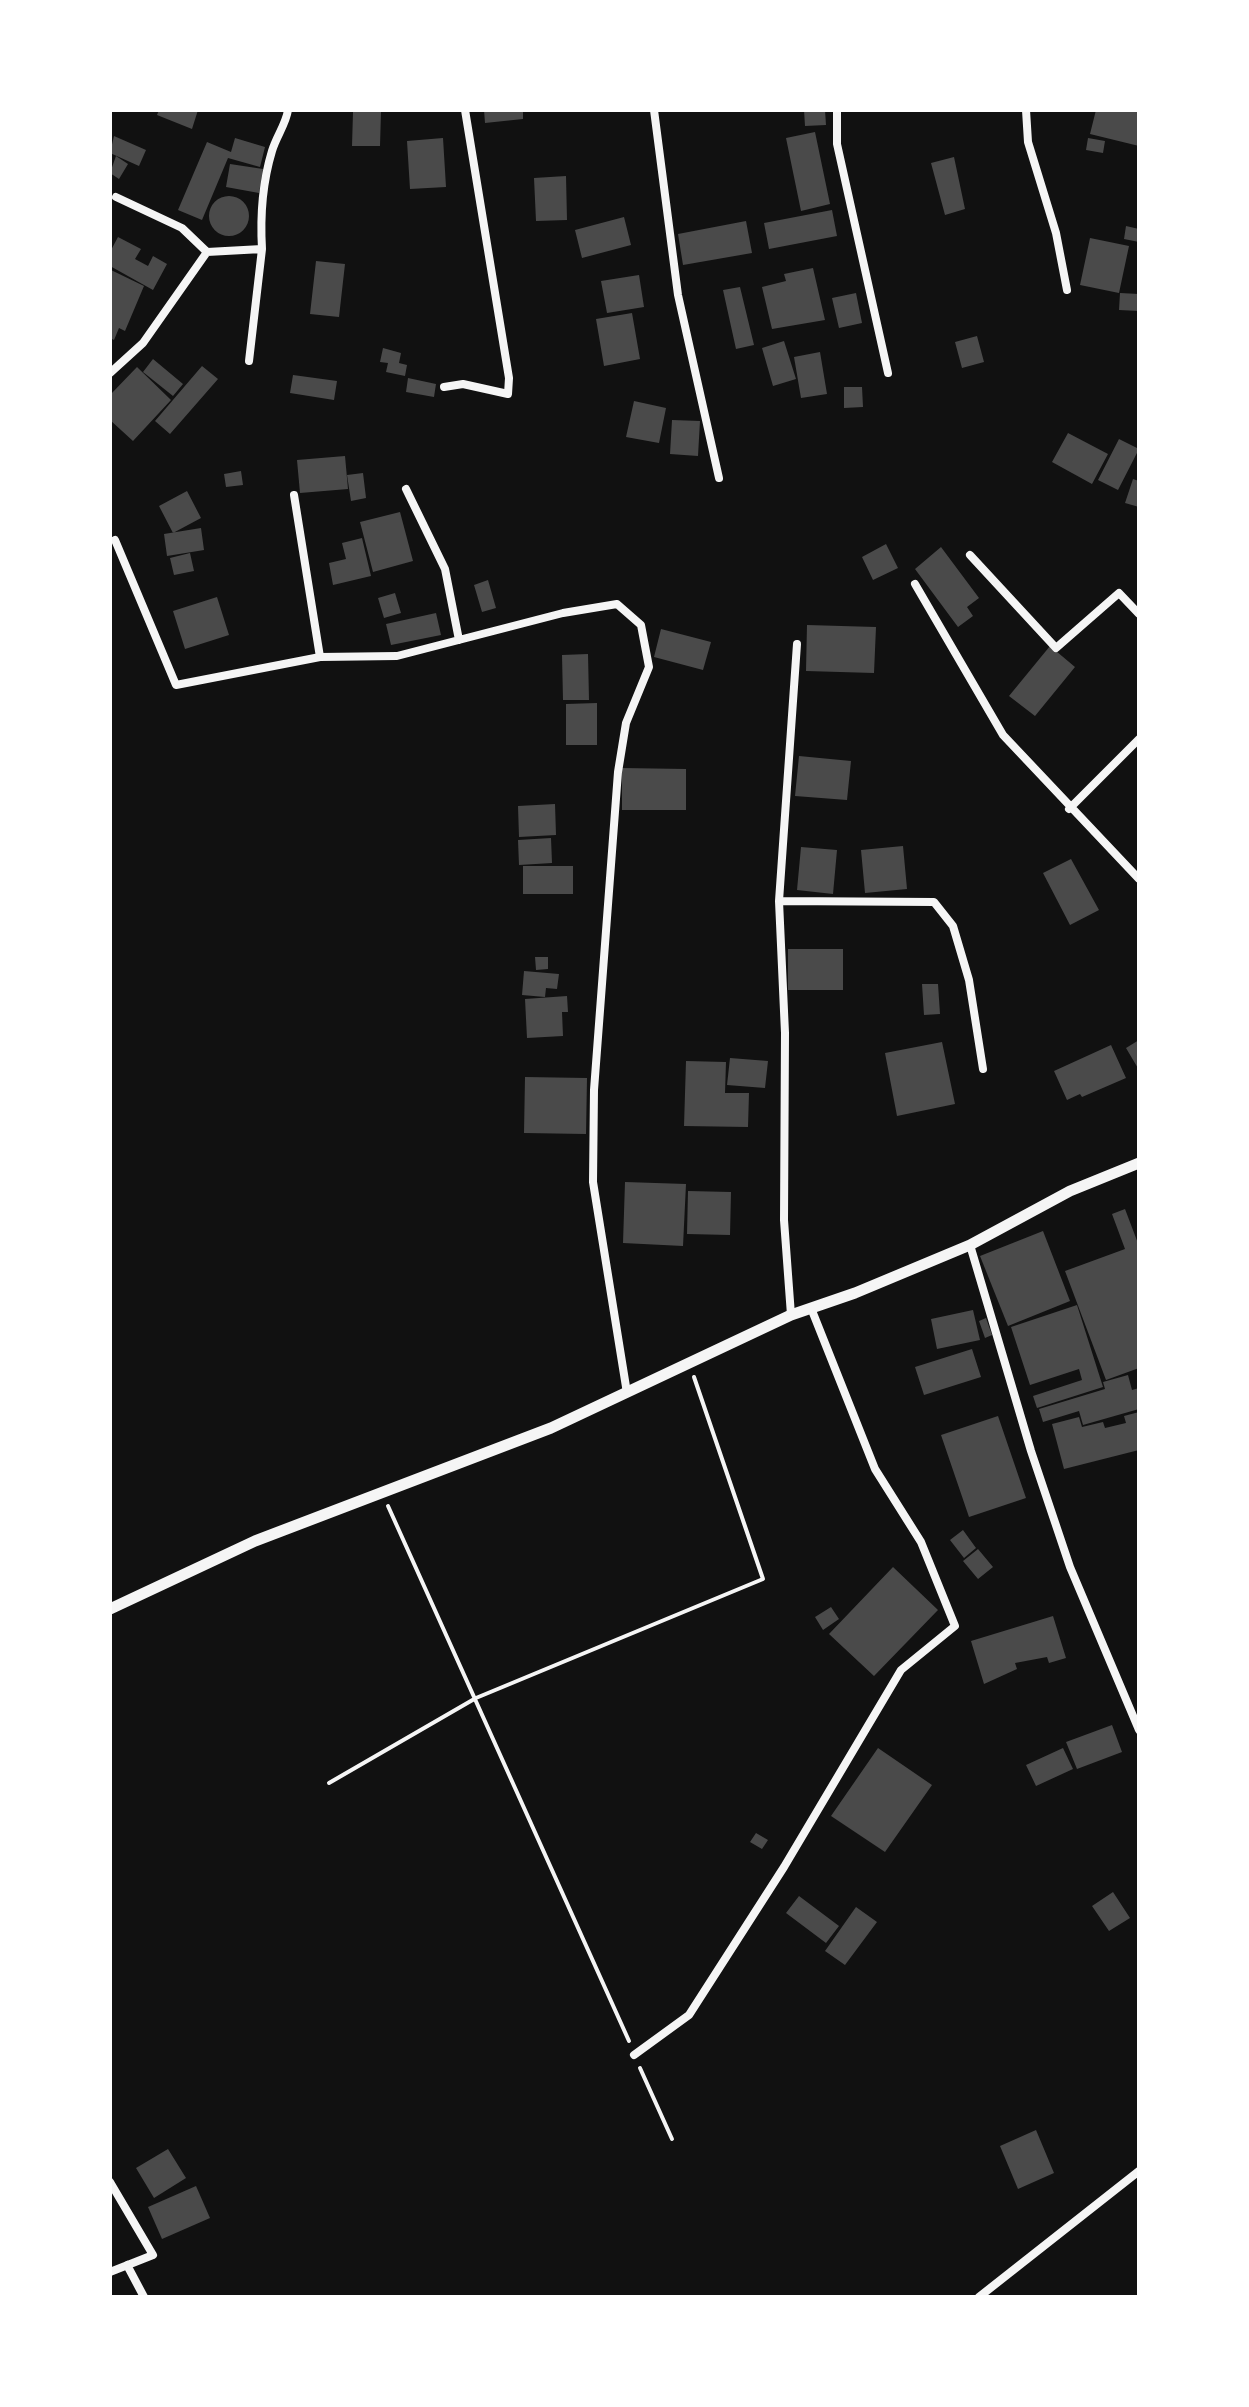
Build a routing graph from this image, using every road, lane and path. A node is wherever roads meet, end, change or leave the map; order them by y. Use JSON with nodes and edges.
{"nodes":[{"id":1,"x":288,"y":110,"type":"edge"},
{"id":2,"x":465,"y":110,"type":"edge"},
{"id":3,"x":654,"y":110,"type":"edge"},
{"id":4,"x":837,"y":110,"type":"edge"},
{"id":5,"x":1026,"y":110,"type":"edge"},
{"id":6,"x":116,"y":197,"type":"dead end"},
{"id":7,"x":262,"y":249,"type":"junction"},
{"id":8,"x":207,"y":252,"type":"junction"},
{"id":9,"x":1067,"y":290,"type":"dead end"},
{"id":10,"x":249,"y":361,"type":"dead end"},
{"id":11,"x":110,"y":373,"type":"edge"},
{"id":12,"x":888,"y":373,"type":"dead end"},
{"id":13,"x":444,"y":387,"type":"dead end"},
{"id":14,"x":719,"y":478,"type":"dead end"},
{"id":15,"x":406,"y":489,"type":"dead end"},
{"id":16,"x":294,"y":495,"type":"dead end"},
{"id":17,"x":115,"y":540,"type":"dead end"},
{"id":18,"x":970,"y":555,"type":"dead end"},
{"id":19,"x":915,"y":584,"type":"dead end"},
{"id":20,"x":1139,"y":614,"type":"edge"},
{"id":21,"x":459,"y":640,"type":"junction"},
{"id":22,"x":797,"y":644,"type":"dead end"},
{"id":23,"x":320,"y":657,"type":"junction"},
{"id":24,"x":1139,"y":739,"type":"edge"},
{"id":25,"x":1069,"y":809,"type":"junction"},
{"id":26,"x":1139,"y":879,"type":"edge"},
{"id":27,"x":779,"y":901,"type":"junction"},
{"id":28,"x":983,"y":1069,"type":"dead end"},
{"id":29,"x":1138,"y":1162,"type":"edge"},
{"id":30,"x":970,"y":1245,"type":"junction"},
{"id":31,"x":811,"y":1308,"type":"junction"},
{"id":32,"x":791,"y":1315,"type":"junction"},
{"id":33,"x":690,"y":1363,"type":"junction"},
{"id":34,"x":627,"y":1393,"type":"junction"},
{"id":35,"x":382,"y":1493,"type":"junction"},
{"id":36,"x":110,"y":1609,"type":"edge"},
{"id":37,"x":476,"y":1698,"type":"junction"},
{"id":38,"x":1139,"y":1730,"type":"edge"},
{"id":39,"x":329,"y":1783,"type":"dead end"},
{"id":40,"x":634,"y":2055,"type":"junction"},
{"id":41,"x":672,"y":2139,"type":"dead end"},
{"id":42,"x":1139,"y":2171,"type":"edge"},
{"id":43,"x":110,"y":2182,"type":"edge"},
{"id":44,"x":127,"y":2265,"type":"junction"},
{"id":45,"x":110,"y":2272,"type":"edge"},
{"id":46,"x":144,"y":2297,"type":"edge"},
{"id":47,"x":979,"y":2297,"type":"edge"}],
"edges":[{"from":1,"to":7,"type":"street"},
{"from":2,"to":13,"type":"street"},
{"from":3,"to":14,"type":"street"},
{"from":4,"to":12,"type":"street"},
{"from":5,"to":9,"type":"street"},
{"from":6,"to":8,"type":"street"},
{"from":7,"to":8,"type":"street"},
{"from":7,"to":10,"type":"street"},
{"from":8,"to":11,"type":"street"},
{"from":15,"to":21,"type":"street"},
{"from":16,"to":23,"type":"street"},
{"from":17,"to":23,"type":"street"},
{"from":18,"to":20,"type":"street"},
{"from":19,"to":25,"type":"street"},
{"from":21,"to":23,"type":"street"},
{"from":21,"to":34,"type":"street"},
{"from":22,"to":27,"type":"street"},
{"from":24,"to":25,"type":"street"},
{"from":25,"to":26,"type":"street"},
{"from":27,"to":28,"type":"street"},
{"from":27,"to":32,"type":"street"},
{"from":29,"to":30,"type":"street"},
{"from":30,"to":31,"type":"street"},
{"from":30,"to":38,"type":"street"},
{"from":31,"to":32,"type":"street"},
{"from":31,"to":40,"type":"street"},
{"from":32,"to":33,"type":"street"},
{"from":33,"to":34,"type":"street"},
{"from":33,"to":37,"type":"path"},
{"from":34,"to":35,"type":"street"},
{"from":35,"to":36,"type":"street"},
{"from":35,"to":37,"type":"path"},
{"from":37,"to":39,"type":"path"},
{"from":37,"to":40,"type":"path"},
{"from":40,"to":41,"type":"path"},
{"from":42,"to":47,"type":"street"},
{"from":43,"to":44,"type":"street"},
{"from":44,"to":45,"type":"street"},
{"from":44,"to":46,"type":"street"}]}
